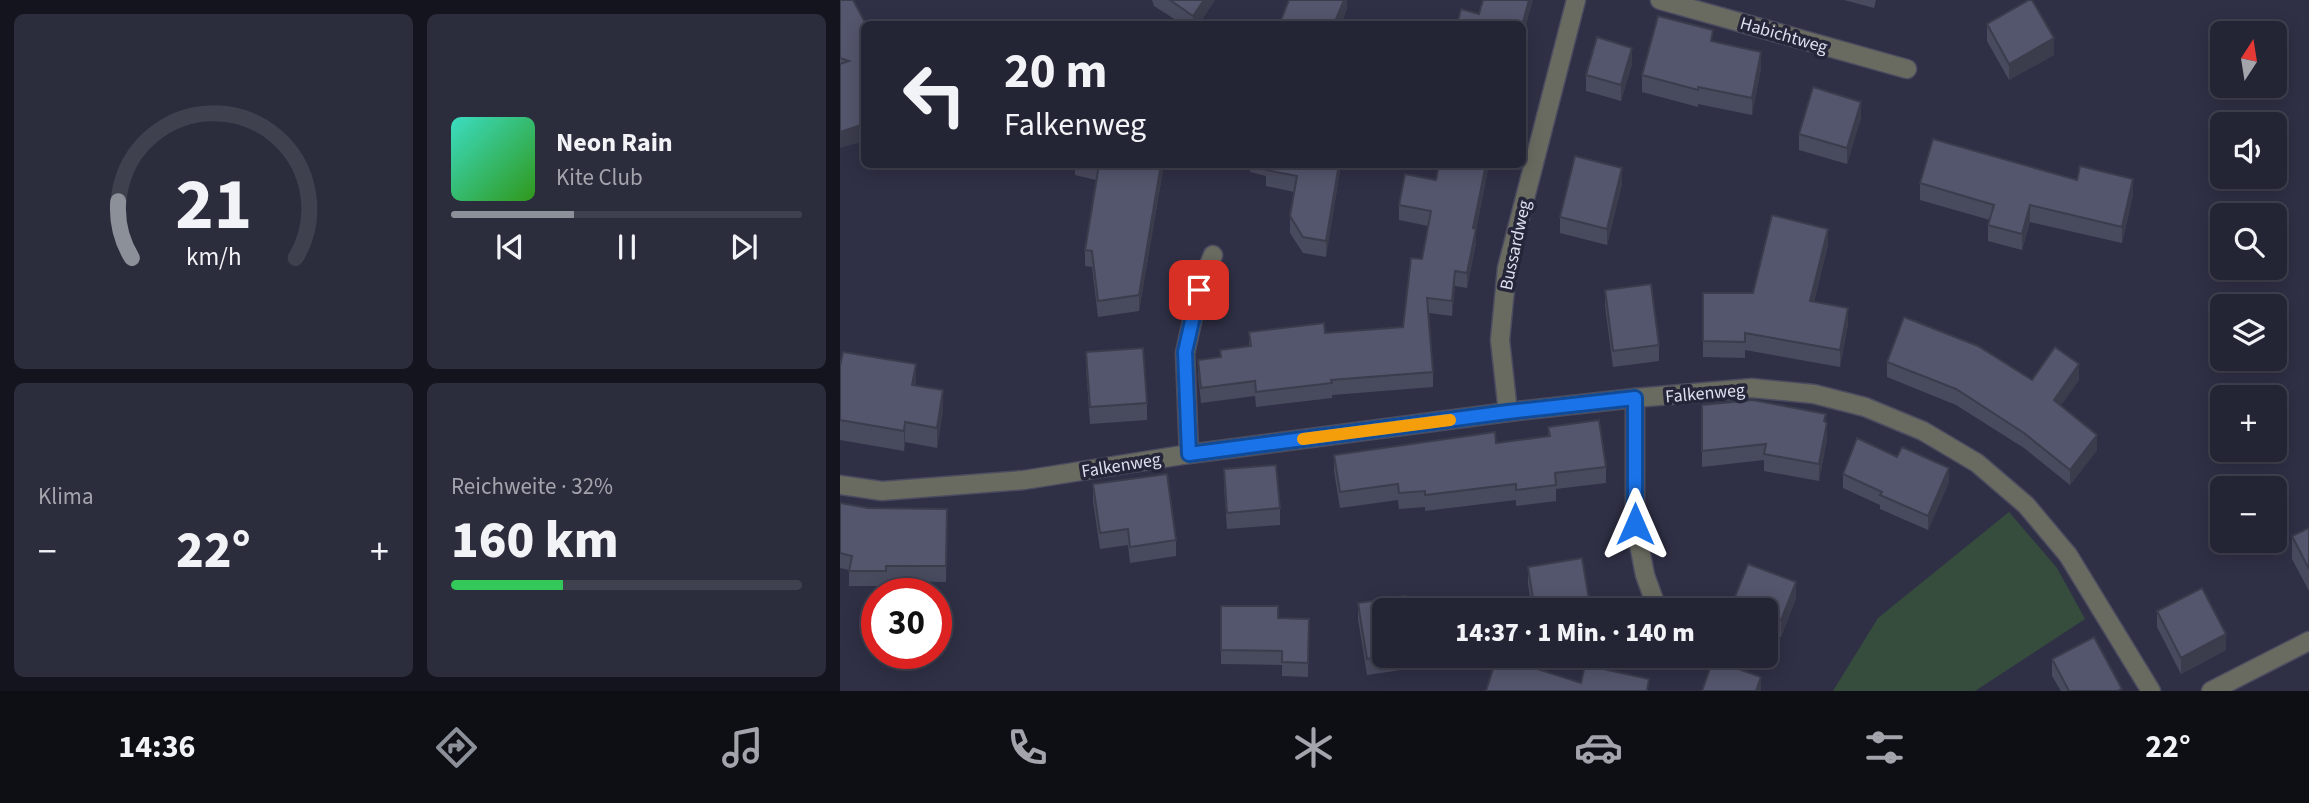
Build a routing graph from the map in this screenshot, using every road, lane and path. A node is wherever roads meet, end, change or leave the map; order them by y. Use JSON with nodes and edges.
{"nodes":[{"id":1,"x":1577,"y":0,"type":"edge"},
{"id":2,"x":1660,"y":0,"type":"edge"},
{"id":3,"x":1907,"y":69,"type":"dead end"},
{"id":4,"x":1213,"y":254,"type":"dead end"},
{"id":5,"x":1635,"y":398,"type":"junction"},
{"id":6,"x":1508,"y":412,"type":"junction"},
{"id":7,"x":1189,"y":454,"type":"junction"},
{"id":8,"x":840,"y":485,"type":"edge"},
{"id":9,"x":1653,"y":598,"type":"edge"},
{"id":10,"x":2309,"y":641,"type":"edge"},
{"id":11,"x":2151,"y":691,"type":"edge"},
{"id":12,"x":2211,"y":691,"type":"edge"}],
"edges":[{"from":1,"to":6,"type":"street","name":"Bussardweg"},
{"from":2,"to":3,"type":"street","name":"Habichtweg"},
{"from":4,"to":7,"type":"street"},
{"from":5,"to":6,"type":"street","name":"Falkenweg"},
{"from":5,"to":9,"type":"street"},
{"from":5,"to":11,"type":"street","name":"Falkenweg"},
{"from":6,"to":7,"type":"street","name":"Falkenweg"},
{"from":7,"to":8,"type":"street","name":"Falkenweg"},
{"from":10,"to":12,"type":"street"}]}
